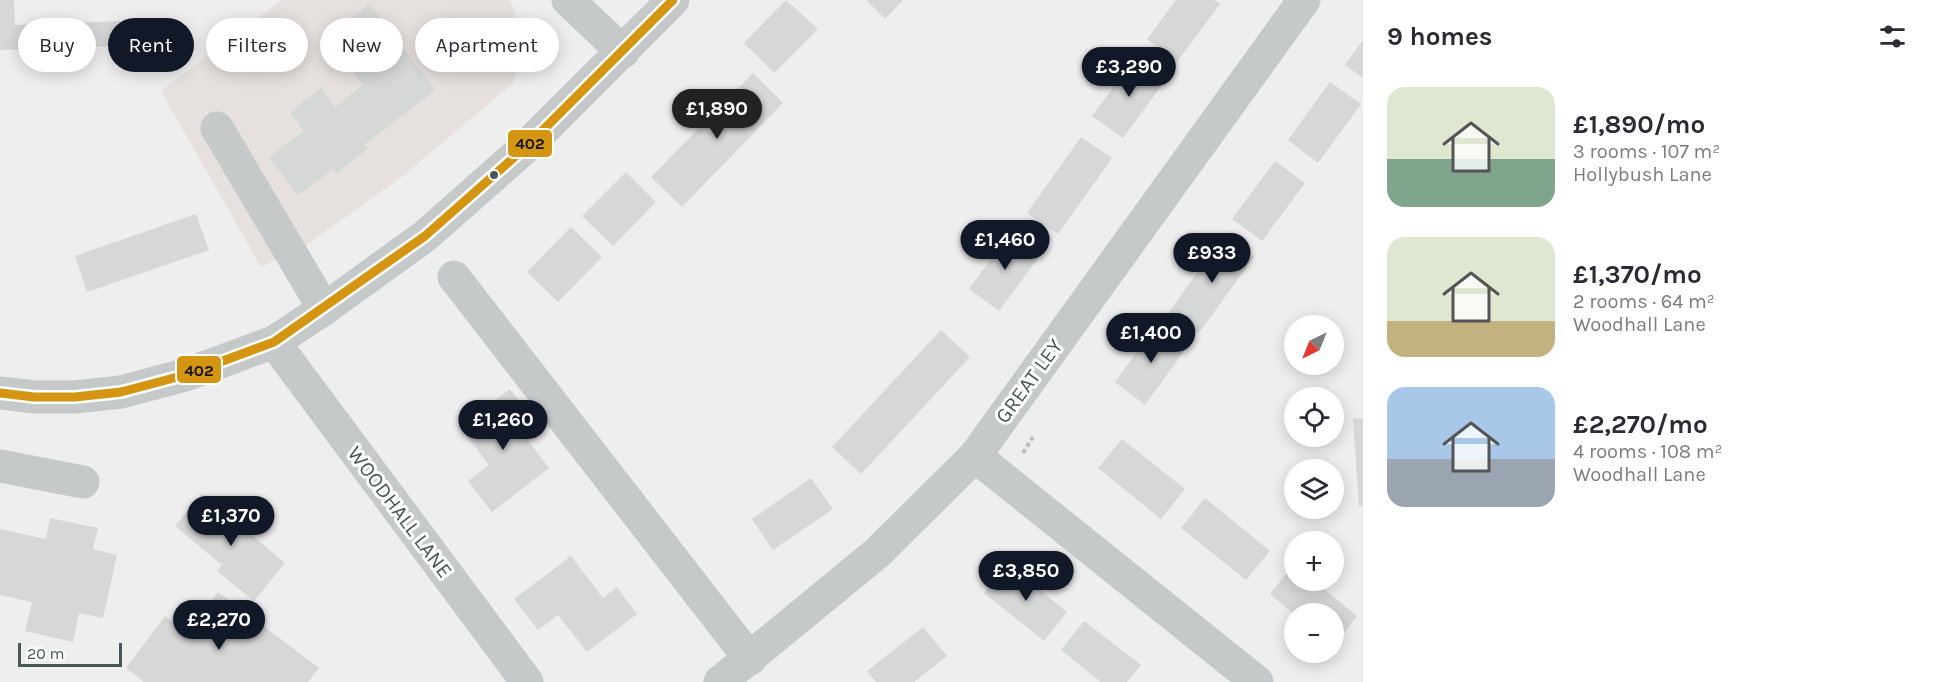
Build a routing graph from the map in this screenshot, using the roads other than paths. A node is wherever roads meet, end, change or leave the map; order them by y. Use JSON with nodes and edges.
{"nodes":[{"id":1,"x":568,"y":0,"type":"edge"},
{"id":2,"x":673,"y":0,"type":"edge"},
{"id":3,"x":1304,"y":0,"type":"edge"},
{"id":4,"x":623,"y":52,"type":"junction"},
{"id":5,"x":217,"y":128,"type":"dead end"},
{"id":6,"x":454,"y":277,"type":"dead end"},
{"id":7,"x":324,"y":309,"type":"junction"},
{"id":8,"x":274,"y":342,"type":"junction"},
{"id":9,"x":0,"y":393,"type":"edge"},
{"id":10,"x":975,"y":456,"type":"junction"},
{"id":11,"x":0,"y":466,"type":"edge"},
{"id":12,"x":83,"y":482,"type":"dead end"},
{"id":13,"x":750,"y":659,"type":"junction"},
{"id":14,"x":1255,"y":681,"type":"edge"},
{"id":15,"x":527,"y":682,"type":"edge"},
{"id":16,"x":720,"y":682,"type":"edge"}],
"edges":[{"from":1,"to":4,"type":"street"},
{"from":2,"to":4,"type":"street"},
{"from":3,"to":10,"type":"street","name":"GREAT LEY"},
{"from":4,"to":7,"type":"street"},
{"from":5,"to":7,"type":"street"},
{"from":6,"to":13,"type":"street"},
{"from":7,"to":8,"type":"street"},
{"from":8,"to":9,"type":"street"},
{"from":8,"to":15,"type":"street","name":"WOODHALL LANE"},
{"from":10,"to":13,"type":"street","name":"GREAT LEY"},
{"from":10,"to":14,"type":"street"},
{"from":11,"to":12,"type":"street"},
{"from":13,"to":16,"type":"street","name":"GREAT LEY"}]}
